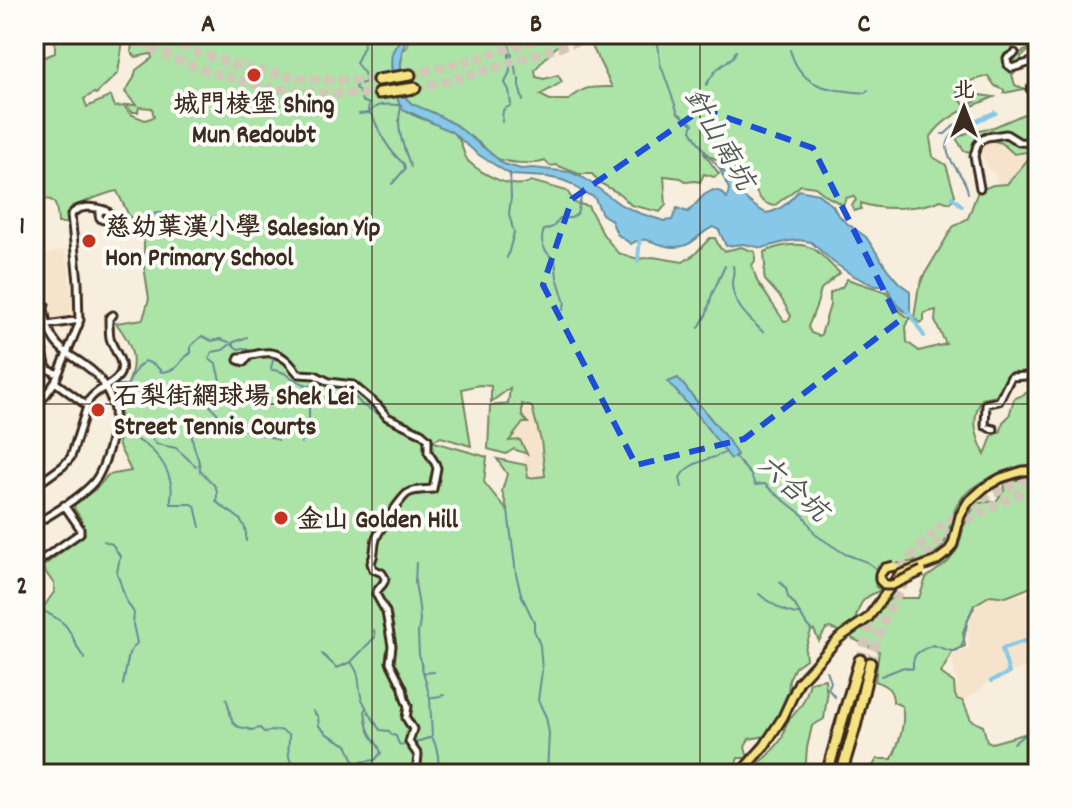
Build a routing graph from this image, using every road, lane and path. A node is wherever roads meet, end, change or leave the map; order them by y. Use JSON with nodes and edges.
{"nodes":[{"id":1,"x":1028,"y":34,"type":"edge"},
{"id":2,"x":1038,"y":50,"type":"edge"},
{"id":3,"x":1015,"y":53,"type":"dead end"},
{"id":4,"x":1038,"y":60,"type":"edge"},
{"id":5,"x":410,"y":75,"type":"tunnel mouth"},
{"id":6,"x":378,"y":80,"type":"tunnel mouth"},
{"id":7,"x":1038,"y":86,"type":"edge"},
{"id":8,"x":415,"y":88,"type":"tunnel mouth"},
{"id":9,"x":1030,"y":89,"type":"dead end"},
{"id":10,"x":379,"y":93,"type":"tunnel mouth"},
{"id":11,"x":1038,"y":143,"type":"edge"},
{"id":12,"x":980,"y":188,"type":"dead end"},
{"id":13,"x":93,"y":207,"type":"junction"},
{"id":14,"x":34,"y":261,"type":"edge"},
{"id":15,"x":45,"y":305,"type":"junction"},
{"id":16,"x":34,"y":307,"type":"edge"},
{"id":17,"x":113,"y":315,"type":"dead end"},
{"id":18,"x":80,"y":320,"type":"junction"},
{"id":19,"x":48,"y":325,"type":"junction"},
{"id":20,"x":35,"y":327,"type":"edge"},
{"id":21,"x":43,"y":352,"type":"dead end"},
{"id":22,"x":67,"y":352,"type":"junction"},
{"id":23,"x":248,"y":357,"type":"dead end"},
{"id":24,"x":1038,"y":370,"type":"edge"},
{"id":25,"x":58,"y":374,"type":"junction"},
{"id":26,"x":55,"y":382,"type":"junction"},
{"id":27,"x":105,"y":386,"type":"junction"},
{"id":28,"x":86,"y":405,"type":"junction"},
{"id":29,"x":34,"y":411,"type":"edge"},
{"id":30,"x":989,"y":428,"type":"dead end"},
{"id":31,"x":1038,"y":470,"type":"edge"},
{"id":32,"x":34,"y":487,"type":"edge"},
{"id":33,"x":64,"y":505,"type":"junction"},
{"id":34,"x":34,"y":525,"type":"edge"},
{"id":35,"x":950,"y":549,"type":"junction"},
{"id":36,"x":936,"y":561,"type":"junction"},
{"id":37,"x":34,"y":565,"type":"edge"},
{"id":38,"x":416,"y":774,"type":"edge"},
{"id":39,"x":739,"y":774,"type":"edge"},
{"id":40,"x":827,"y":774,"type":"edge"},
{"id":41,"x":841,"y":774,"type":"edge"}],
"edges":[{"from":1,"to":2,"type":"street"},
{"from":3,"to":4,"type":"street"},
{"from":5,"to":6,"type":"highway"},
{"from":7,"to":9,"type":"street"},
{"from":8,"to":10,"type":"highway"},
{"from":11,"to":12,"type":"street"},
{"from":13,"to":13,"type":"street"},
{"from":13,"to":18,"type":"street"},
{"from":14,"to":15,"type":"street"},
{"from":15,"to":16,"type":"street"},
{"from":15,"to":19,"type":"street"},
{"from":17,"to":27,"type":"street"},
{"from":18,"to":19,"type":"street"},
{"from":18,"to":22,"type":"street"},
{"from":19,"to":20,"type":"street"},
{"from":19,"to":22,"type":"street"},
{"from":21,"to":25,"type":"street"},
{"from":22,"to":25,"type":"street"},
{"from":22,"to":27,"type":"street"},
{"from":23,"to":38,"type":"street"},
{"from":24,"to":30,"type":"street"},
{"from":25,"to":26,"type":"street"},
{"from":26,"to":28,"type":"street"},
{"from":26,"to":29,"type":"street"},
{"from":27,"to":28,"type":"street"},
{"from":27,"to":33,"type":"street"},
{"from":28,"to":32,"type":"street"},
{"from":31,"to":35,"type":"main road"},
{"from":33,"to":34,"type":"street"},
{"from":33,"to":37,"type":"street"},
{"from":35,"to":36,"type":"main road"},
{"from":35,"to":36,"type":"main road","bridge":true},
{"from":36,"to":39,"type":"main road"},
{"from":40,"to":41,"type":"highway"}]}
